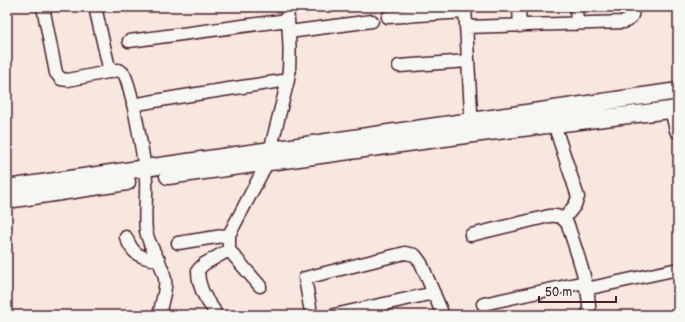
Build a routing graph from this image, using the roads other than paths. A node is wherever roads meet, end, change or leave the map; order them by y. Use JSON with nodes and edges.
{"nodes":[{"id":1,"x":43,"y":7,"type":"edge"},
{"id":2,"x":95,"y":7,"type":"edge"},
{"id":3,"x":287,"y":7,"type":"edge"},
{"id":4,"x":519,"y":7,"type":"edge"},
{"id":5,"x":576,"y":7,"type":"edge"},
{"id":6,"x":633,"y":7,"type":"edge"},
{"id":7,"x":465,"y":9,"type":"edge"},
{"id":8,"x":388,"y":17,"type":"dead end"},
{"id":9,"x":288,"y":20,"type":"junction"},
{"id":10,"x":372,"y":21,"type":"dead end"},
{"id":11,"x":577,"y":24,"type":"junction"},
{"id":12,"x":520,"y":26,"type":"junction"},
{"id":13,"x":466,"y":28,"type":"junction"},
{"id":14,"x":289,"y":32,"type":"junction"},
{"id":15,"x":129,"y":41,"type":"dead end"},
{"id":16,"x":468,"y":61,"type":"junction"},
{"id":17,"x":399,"y":66,"type":"dead end"},
{"id":18,"x":110,"y":72,"type":"junction"},
{"id":19,"x":288,"y":80,"type":"junction"},
{"id":20,"x":678,"y":91,"type":"edge"},
{"id":21,"x":133,"y":105,"type":"junction"},
{"id":22,"x":676,"y":109,"type":"edge"},
{"id":23,"x":554,"y":124,"type":"junction"},
{"id":24,"x":472,"y":128,"type":"junction"},
{"id":25,"x":678,"y":130,"type":"edge"},
{"id":26,"x":269,"y":157,"type":"junction"},
{"id":27,"x":145,"y":174,"type":"junction"},
{"id":28,"x":7,"y":188,"type":"edge"},
{"id":29,"x":7,"y":200,"type":"edge"},
{"id":30,"x":564,"y":219,"type":"junction"},
{"id":31,"x":229,"y":235,"type":"junction"},
{"id":32,"x":471,"y":235,"type":"dead end"},
{"id":33,"x":126,"y":237,"type":"dead end"},
{"id":34,"x":178,"y":243,"type":"dead end"},
{"id":35,"x":229,"y":250,"type":"junction"},
{"id":36,"x":160,"y":260,"type":"junction"},
{"id":37,"x":678,"y":269,"type":"edge"},
{"id":38,"x":260,"y":286,"type":"dead end"},
{"id":39,"x":586,"y":286,"type":"junction"},
{"id":40,"x":434,"y":293,"type":"junction"},
{"id":41,"x":483,"y":304,"type":"dead end"},
{"id":42,"x":310,"y":307,"type":"dead end"},
{"id":43,"x":214,"y":310,"type":"dead end"},
{"id":44,"x":160,"y":315,"type":"edge"},
{"id":45,"x":334,"y":315,"type":"edge"},
{"id":46,"x":443,"y":315,"type":"edge"},
{"id":47,"x":589,"y":315,"type":"edge"}],
"edges":[{"from":1,"to":18,"type":"street"},
{"from":2,"to":18,"type":"street"},
{"from":3,"to":9,"type":"street"},
{"from":4,"to":12,"type":"street"},
{"from":5,"to":11,"type":"street"},
{"from":6,"to":11,"type":"street"},
{"from":7,"to":8,"type":"street"},
{"from":7,"to":13,"type":"street"},
{"from":9,"to":14,"type":"street"},
{"from":9,"to":15,"type":"street"},
{"from":10,"to":14,"type":"street"},
{"from":11,"to":12,"type":"street"},
{"from":12,"to":13,"type":"street"},
{"from":13,"to":16,"type":"street"},
{"from":14,"to":19,"type":"street"},
{"from":16,"to":17,"type":"street"},
{"from":16,"to":24,"type":"street"},
{"from":18,"to":21,"type":"street"},
{"from":19,"to":21,"type":"street"},
{"from":19,"to":26,"type":"street"},
{"from":20,"to":24,"type":"street"},
{"from":21,"to":27,"type":"street"},
{"from":22,"to":23,"type":"street"},
{"from":22,"to":25,"type":"street"},
{"from":23,"to":24,"type":"street"},
{"from":23,"to":30,"type":"street"},
{"from":24,"to":26,"type":"street"},
{"from":26,"to":27,"type":"street"},
{"from":26,"to":31,"type":"street"},
{"from":27,"to":28,"type":"street"},
{"from":27,"to":29,"type":"street"},
{"from":27,"to":36,"type":"street"},
{"from":30,"to":32,"type":"street"},
{"from":30,"to":39,"type":"street"},
{"from":31,"to":34,"type":"street"},
{"from":31,"to":35,"type":"street"},
{"from":33,"to":36,"type":"street"},
{"from":35,"to":38,"type":"street"},
{"from":35,"to":43,"type":"street"},
{"from":36,"to":44,"type":"street"},
{"from":37,"to":39,"type":"street"},
{"from":39,"to":41,"type":"street"},
{"from":39,"to":47,"type":"street"},
{"from":40,"to":42,"type":"street"},
{"from":40,"to":45,"type":"street"},
{"from":40,"to":46,"type":"street"}]}
